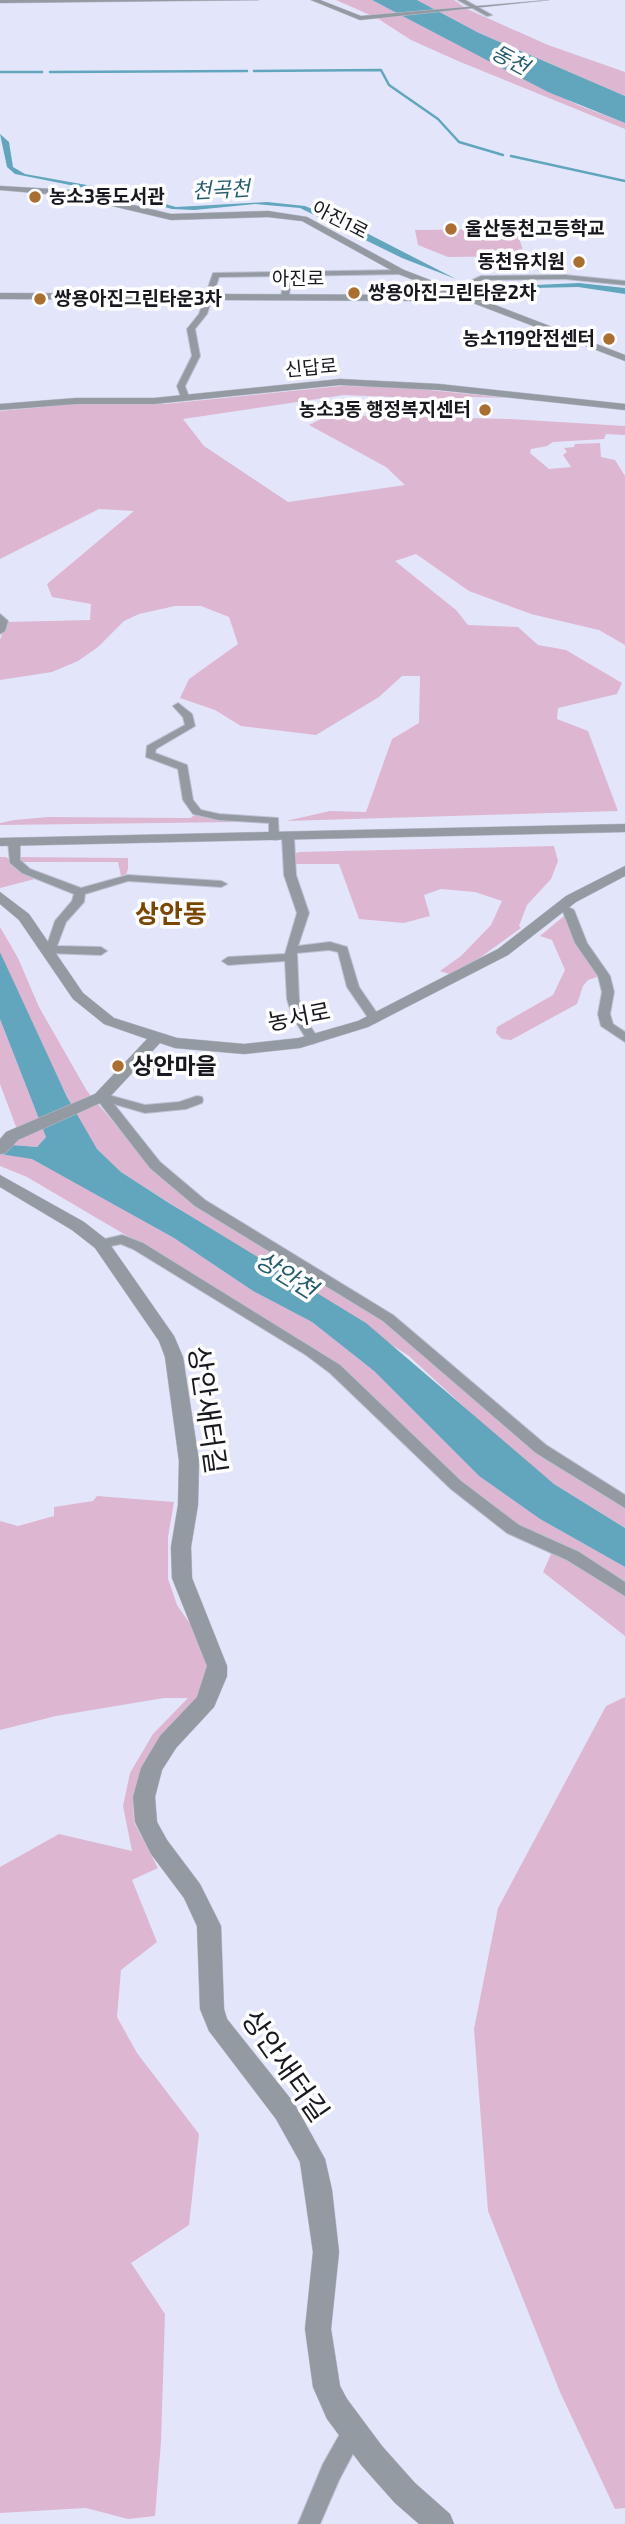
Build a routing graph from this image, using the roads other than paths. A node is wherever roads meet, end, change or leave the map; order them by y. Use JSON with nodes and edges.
{"nodes":[{"id":1,"x":256,"y":0,"type":"edge"},
{"id":2,"x":314,"y":0,"type":"edge"},
{"id":3,"x":461,"y":0,"type":"edge"},
{"id":4,"x":546,"y":0,"type":"edge"},
{"id":5,"x":0,"y":1,"type":"edge"},
{"id":6,"x":473,"y":6,"type":"junction"},
{"id":7,"x":489,"y":15,"type":"dead end"},
{"id":8,"x":8,"y":178,"type":"dead end"},
{"id":9,"x":0,"y":188,"type":"edge"},
{"id":10,"x":70,"y":193,"type":"junction"},
{"id":11,"x":401,"y":272,"type":"junction"},
{"id":12,"x":288,"y":274,"type":"junction"},
{"id":13,"x":625,"y":283,"type":"edge"},
{"id":14,"x":448,"y":293,"type":"junction"},
{"id":15,"x":0,"y":296,"type":"edge"},
{"id":16,"x":209,"y":297,"type":"junction"},
{"id":17,"x":285,"y":297,"type":"junction"},
{"id":18,"x":405,"y":298,"type":"junction"},
{"id":19,"x":470,"y":300,"type":"junction"},
{"id":20,"x":625,"y":358,"type":"edge"},
{"id":21,"x":185,"y":397,"type":"junction"},
{"id":22,"x":0,"y":407,"type":"edge"},
{"id":23,"x":625,"y":407,"type":"edge"},
{"id":24,"x":0,"y":617,"type":"edge"},
{"id":25,"x":0,"y":631,"type":"edge"},
{"id":26,"x":178,"y":706,"type":"dead end"},
{"id":27,"x":625,"y":829,"type":"edge"},
{"id":28,"x":281,"y":837,"type":"junction"},
{"id":29,"x":4,"y":843,"type":"edge"},
{"id":30,"x":625,"y":870,"type":"edge"},
{"id":31,"x":221,"y":884,"type":"dead end"},
{"id":32,"x":80,"y":892,"type":"junction"},
{"id":33,"x":0,"y":896,"type":"edge"},
{"id":34,"x":562,"y":906,"type":"junction"},
{"id":35,"x":46,"y":949,"type":"junction"},
{"id":36,"x":100,"y":951,"type":"dead end"},
{"id":37,"x":291,"y":953,"type":"junction"},
{"id":38,"x":228,"y":961,"type":"dead end"},
{"id":39,"x":374,"y":1018,"type":"junction"},
{"id":40,"x":109,"y":1021,"type":"junction"},
{"id":41,"x":156,"y":1038,"type":"junction"},
{"id":42,"x":625,"y":1038,"type":"edge"},
{"id":43,"x":313,"y":1040,"type":"junction"},
{"id":44,"x":209,"y":1048,"type":"junction"},
{"id":45,"x":196,"y":1063,"type":"dead end"},
{"id":46,"x":131,"y":1065,"type":"junction"},
{"id":47,"x":98,"y":1099,"type":"junction"},
{"id":48,"x":197,"y":1100,"type":"dead end"},
{"id":49,"x":9,"y":1141,"type":"edge"},
{"id":50,"x":0,"y":1180,"type":"edge"},
{"id":51,"x":101,"y":1244,"type":"junction"},
{"id":52,"x":625,"y":1502,"type":"edge"},
{"id":53,"x":625,"y":1591,"type":"edge"},
{"id":54,"x":353,"y":2433,"type":"junction"},
{"id":55,"x":309,"y":2524,"type":"edge"},
{"id":56,"x":440,"y":2524,"type":"edge"}],
"edges":[{"from":1,"to":5,"type":"street"},
{"from":2,"to":6,"type":"street"},
{"from":3,"to":6,"type":"street"},
{"from":4,"to":6,"type":"street"},
{"from":6,"to":7,"type":"street"},
{"from":8,"to":10,"type":"street"},
{"from":9,"to":10,"type":"street","name":"아진1로"},
{"from":10,"to":11,"type":"street","name":"아진1로"},
{"from":11,"to":12,"type":"street"},
{"from":11,"to":14,"type":"street","name":"아진1로"},
{"from":12,"to":16,"type":"street"},
{"from":12,"to":17,"type":"street"},
{"from":13,"to":14,"type":"street"},
{"from":14,"to":18,"type":"street","name":"아진로"},
{"from":14,"to":19,"type":"street","name":"아진로"},
{"from":15,"to":16,"type":"street","name":"아진로"},
{"from":16,"to":17,"type":"street","name":"아진로"},
{"from":16,"to":21,"type":"street"},
{"from":17,"to":18,"type":"street","name":"아진로"},
{"from":18,"to":19,"type":"street"},
{"from":19,"to":20,"type":"street","name":"아진로"},
{"from":21,"to":22,"type":"street","name":"신답로"},
{"from":21,"to":23,"type":"street","name":"신답로"},
{"from":24,"to":25,"type":"street"},
{"from":26,"to":28,"type":"street"},
{"from":27,"to":28,"type":"street"},
{"from":28,"to":29,"type":"street"},
{"from":28,"to":37,"type":"street"},
{"from":29,"to":32,"type":"street"},
{"from":30,"to":34,"type":"street","name":"농서로"},
{"from":31,"to":32,"type":"street"},
{"from":32,"to":35,"type":"street"},
{"from":33,"to":35,"type":"street","name":"농서로"},
{"from":34,"to":39,"type":"street","name":"농서로"},
{"from":34,"to":42,"type":"street"},
{"from":35,"to":36,"type":"street"},
{"from":35,"to":40,"type":"street","name":"농서로"},
{"from":37,"to":38,"type":"street"},
{"from":37,"to":39,"type":"street"},
{"from":37,"to":43,"type":"street"},
{"from":39,"to":43,"type":"street","name":"농서로"},
{"from":40,"to":41,"type":"street","name":"농서로"},
{"from":40,"to":46,"type":"street"},
{"from":41,"to":44,"type":"street","name":"농서로"},
{"from":41,"to":46,"type":"street"},
{"from":43,"to":44,"type":"street","name":"농서로"},
{"from":44,"to":46,"type":"street"},
{"from":45,"to":46,"type":"street"},
{"from":46,"to":47,"type":"street"},
{"from":47,"to":48,"type":"street"},
{"from":47,"to":49,"type":"street"},
{"from":47,"to":52,"type":"street"},
{"from":50,"to":51,"type":"street","name":"상안새터길"},
{"from":51,"to":53,"type":"street"},
{"from":51,"to":54,"type":"street","name":"상안새터길"},
{"from":54,"to":55,"type":"street"},
{"from":54,"to":56,"type":"street","name":"상안새터길"}]}
